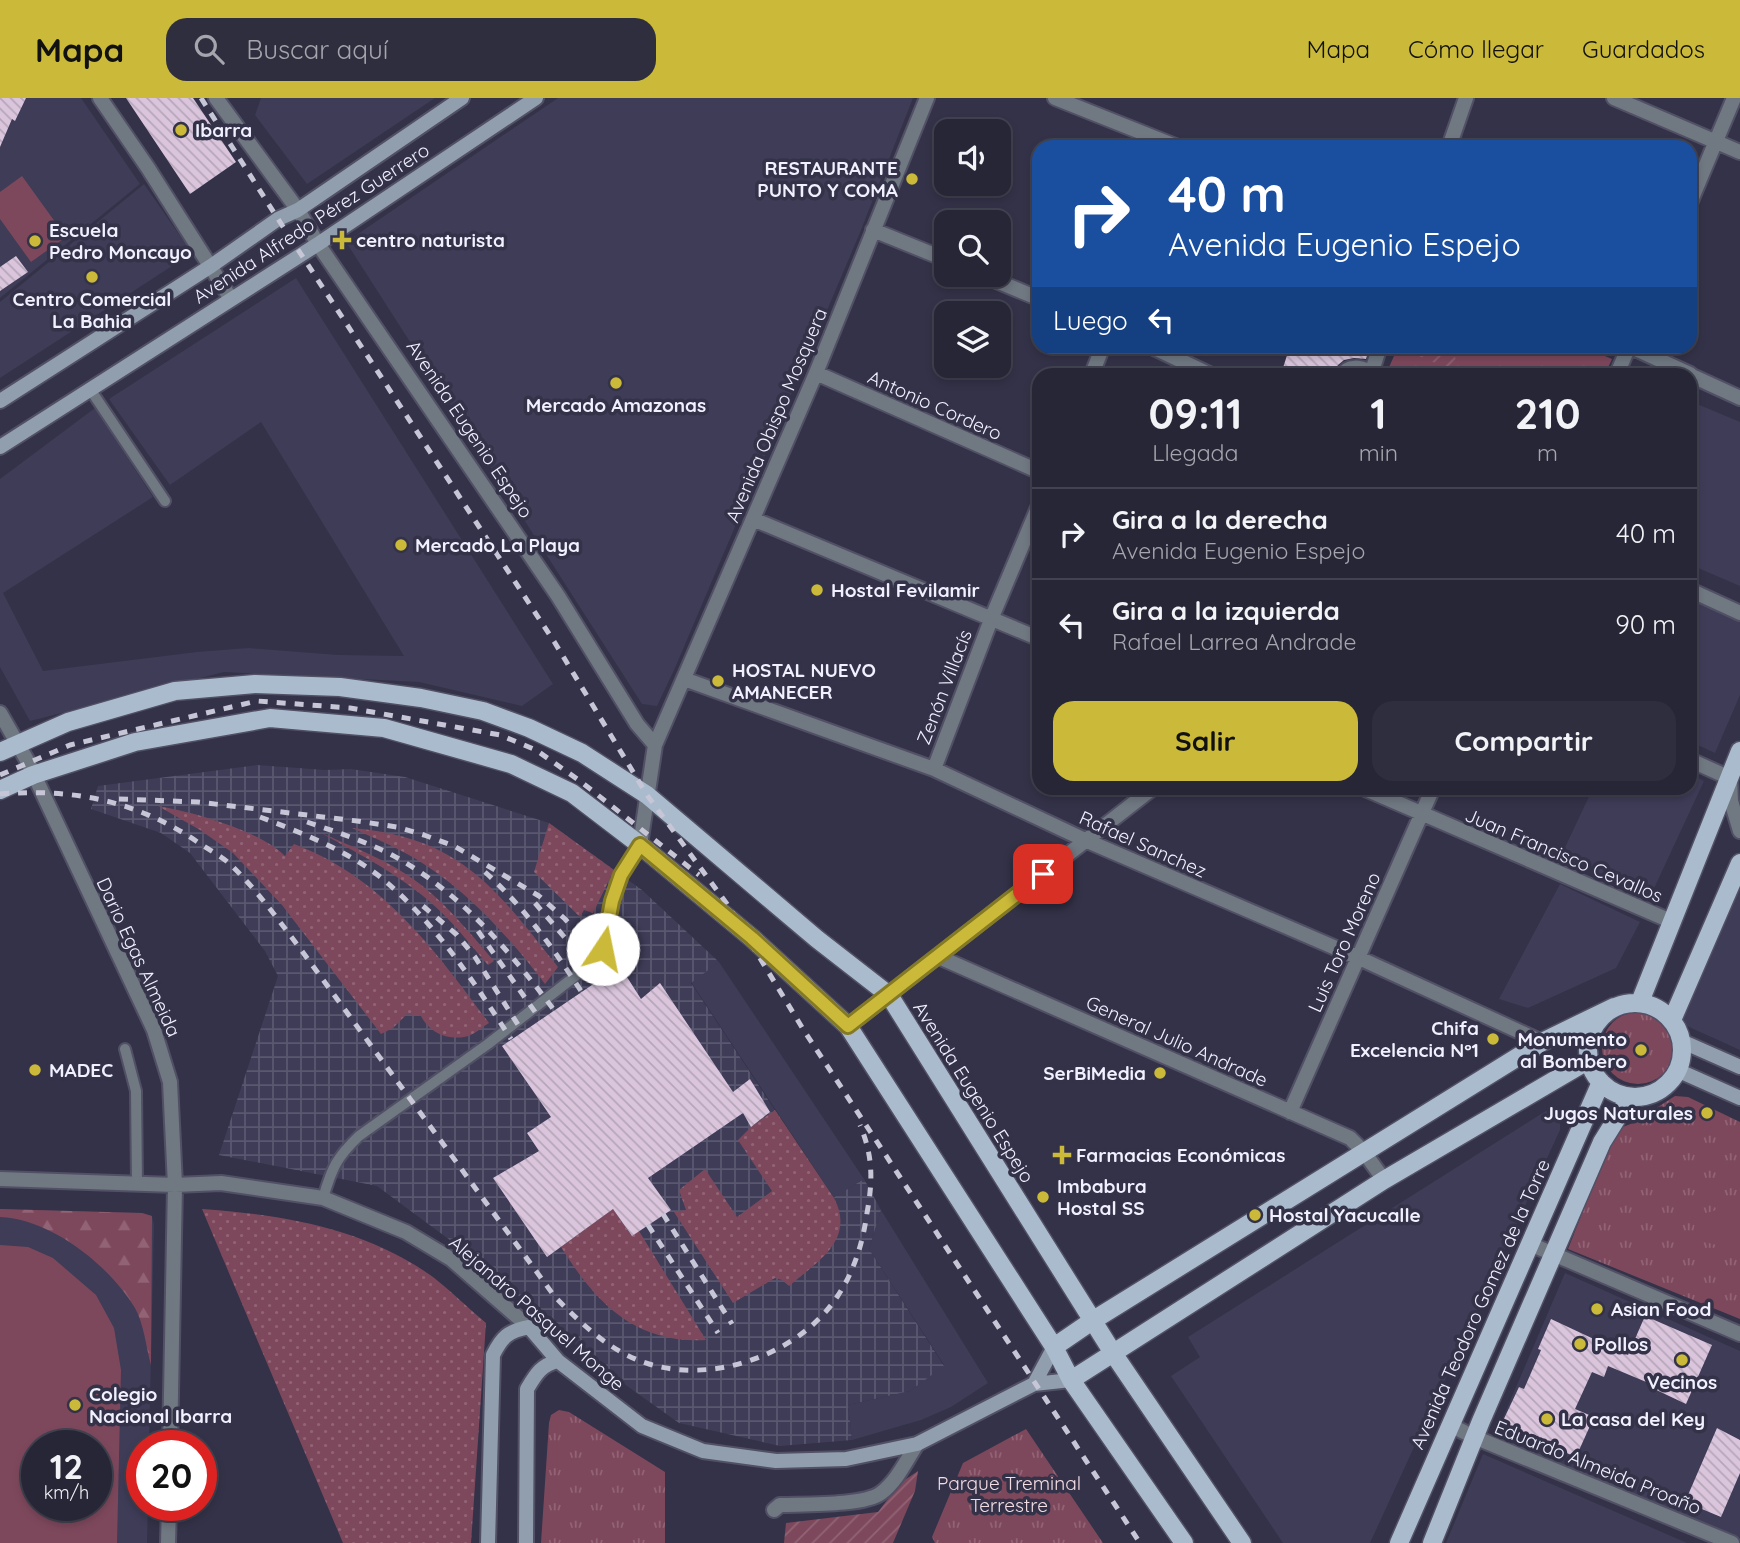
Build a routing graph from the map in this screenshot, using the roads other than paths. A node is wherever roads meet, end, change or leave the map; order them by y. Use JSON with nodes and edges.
{"nodes":[{"id":1,"x":100,"y":98,"type":"edge"},
{"id":2,"x":462,"y":98,"type":"edge"},
{"id":3,"x":536,"y":98,"type":"edge"},
{"id":4,"x":927,"y":98,"type":"edge"},
{"id":5,"x":1055,"y":98,"type":"edge"},
{"id":6,"x":1466,"y":98,"type":"edge"},
{"id":7,"x":1614,"y":98,"type":"edge"},
{"id":8,"x":1734,"y":98,"type":"edge"},
{"id":9,"x":222,"y":102,"type":"edge"},
{"id":10,"x":1160,"y":140,"type":"edge"},
{"id":11,"x":1451,"y":140,"type":"edge"},
{"id":12,"x":1717,"y":141,"type":"junction"},
{"id":13,"x":1740,"y":152,"type":"edge"},
{"id":14,"x":1697,"y":187,"type":"edge"},
{"id":15,"x":298,"y":210,"type":"junction"},
{"id":16,"x":873,"y":230,"type":"junction"},
{"id":17,"x":318,"y":244,"type":"junction"},
{"id":18,"x":934,"y":255,"type":"edge"},
{"id":19,"x":211,"y":266,"type":"junction"},
{"id":20,"x":1011,"y":287,"type":"edge"},
{"id":21,"x":1032,"y":296,"type":"edge"},
{"id":22,"x":231,"y":299,"type":"junction"},
{"id":23,"x":1167,"y":354,"type":"edge"},
{"id":24,"x":1646,"y":354,"type":"edge"},
{"id":25,"x":1196,"y":368,"type":"edge"},
{"id":26,"x":1675,"y":368,"type":"edge"},
{"id":27,"x":816,"y":373,"type":"junction"},
{"id":28,"x":1697,"y":378,"type":"edge"},
{"id":29,"x":90,"y":388,"type":"junction"},
{"id":30,"x":1740,"y":398,"type":"edge"},
{"id":31,"x":0,"y":401,"type":"edge"},
{"id":32,"x":0,"y":447,"type":"edge"},
{"id":33,"x":1032,"y":468,"type":"edge"},
{"id":34,"x":165,"y":501,"type":"dead end"},
{"id":35,"x":753,"y":519,"type":"junction"},
{"id":36,"x":1032,"y":522,"type":"edge"},
{"id":37,"x":1697,"y":593,"type":"edge"},
{"id":38,"x":1740,"y":613,"type":"edge"},
{"id":39,"x":992,"y":617,"type":"junction"},
{"id":40,"x":1032,"y":635,"type":"edge"},
{"id":41,"x":684,"y":679,"type":"junction"},
{"id":42,"x":0,"y":713,"type":"edge"},
{"id":43,"x":17,"y":745,"type":"junction"},
{"id":44,"x":655,"y":745,"type":"junction"},
{"id":45,"x":1740,"y":751,"type":"edge"},
{"id":46,"x":0,"y":752,"type":"edge"},
{"id":47,"x":1697,"y":763,"type":"edge"},
{"id":48,"x":934,"y":769,"type":"junction"},
{"id":49,"x":33,"y":775,"type":"junction"},
{"id":50,"x":1730,"y":778,"type":"junction"},
{"id":51,"x":0,"y":790,"type":"edge"},
{"id":52,"x":647,"y":795,"type":"junction"},
{"id":53,"x":1144,"y":795,"type":"edge"},
{"id":54,"x":1379,"y":795,"type":"edge"},
{"id":55,"x":1430,"y":795,"type":"edge"},
{"id":56,"x":1421,"y":814,"type":"junction"},
{"id":57,"x":1740,"y":831,"type":"edge"},
{"id":58,"x":1084,"y":840,"type":"junction"},
{"id":59,"x":640,"y":845,"type":"junction"},
{"id":60,"x":1740,"y":863,"type":"edge"},
{"id":61,"x":1673,"y":922,"type":"junction"},
{"id":62,"x":939,"y":957,"type":"junction"},
{"id":63,"x":1359,"y":958,"type":"junction"},
{"id":64,"x":888,"y":995,"type":"junction"},
{"id":65,"x":1640,"y":1003,"type":"junction"},
{"id":66,"x":1614,"y":1007,"type":"junction"},
{"id":67,"x":1672,"y":1020,"type":"junction"},
{"id":68,"x":848,"y":1026,"type":"junction"},
{"id":69,"x":1681,"y":1041,"type":"junction"},
{"id":70,"x":1542,"y":1042,"type":"junction"},
{"id":71,"x":125,"y":1049,"type":"dead end"},
{"id":72,"x":1589,"y":1060,"type":"junction"},
{"id":73,"x":1740,"y":1066,"type":"edge"},
{"id":74,"x":1677,"y":1070,"type":"junction"},
{"id":75,"x":1601,"y":1082,"type":"junction"},
{"id":76,"x":1630,"y":1097,"type":"junction"},
{"id":77,"x":1740,"y":1098,"type":"edge"},
{"id":78,"x":1290,"y":1112,"type":"junction"},
{"id":79,"x":1364,"y":1152,"type":"junction"},
{"id":80,"x":0,"y":1179,"type":"edge"},
{"id":81,"x":1384,"y":1180,"type":"junction"},
{"id":82,"x":137,"y":1184,"type":"junction"},
{"id":83,"x":175,"y":1185,"type":"junction"},
{"id":84,"x":323,"y":1198,"type":"junction"},
{"id":85,"x":1530,"y":1244,"type":"junction"},
{"id":86,"x":1555,"y":1255,"type":"junction"},
{"id":87,"x":1092,"y":1321,"type":"junction"},
{"id":88,"x":528,"y":1327,"type":"junction"},
{"id":89,"x":1740,"y":1334,"type":"edge"},
{"id":90,"x":1054,"y":1348,"type":"junction"},
{"id":91,"x":1113,"y":1353,"type":"junction"},
{"id":92,"x":558,"y":1362,"type":"junction"},
{"id":93,"x":1072,"y":1380,"type":"junction"},
{"id":94,"x":1034,"y":1384,"type":"junction"},
{"id":95,"x":1450,"y":1425,"type":"junction"},
{"id":96,"x":170,"y":1430,"type":"edge"},
{"id":97,"x":1474,"y":1437,"type":"junction"},
{"id":98,"x":917,"y":1444,"type":"junction"},
{"id":99,"x":775,"y":1510,"type":"dead end"},
{"id":100,"x":169,"y":1521,"type":"edge"},
{"id":101,"x":168,"y":1543,"type":"edge"},
{"id":102,"x":488,"y":1543,"type":"edge"},
{"id":103,"x":526,"y":1543,"type":"edge"},
{"id":104,"x":1184,"y":1543,"type":"edge"},
{"id":105,"x":1242,"y":1543,"type":"edge"},
{"id":106,"x":1399,"y":1543,"type":"edge"},
{"id":107,"x":1432,"y":1543,"type":"edge"},
{"id":108,"x":1732,"y":1543,"type":"edge"}],
"edges":[{"from":1,"to":19,"type":"street"},
{"from":2,"to":15,"type":"street","name":"Avenida Alfredo Pérez Guerrero"},
{"from":3,"to":17,"type":"street","name":"Avenida Alfredo Pérez Guerrero"},
{"from":4,"to":16,"type":"street","name":"Avenida Obispo Mosquera"},
{"from":5,"to":10,"type":"street"},
{"from":6,"to":11,"type":"street"},
{"from":7,"to":12,"type":"street"},
{"from":8,"to":12,"type":"street"},
{"from":9,"to":15,"type":"street","name":"Avenida Eugenio Espejo"},
{"from":12,"to":13,"type":"street"},
{"from":12,"to":14,"type":"street"},
{"from":15,"to":17,"type":"street","name":"Avenida Eugenio Espejo"},
{"from":15,"to":19,"type":"street","name":"Avenida Alfredo Pérez Guerrero"},
{"from":16,"to":18,"type":"street"},
{"from":16,"to":27,"type":"street","name":"Avenida Obispo Mosquera"},
{"from":17,"to":22,"type":"street","name":"Avenida Alfredo Pérez Guerrero"},
{"from":17,"to":44,"type":"street","name":"Avenida Eugenio Espejo"},
{"from":19,"to":22,"type":"street"},
{"from":19,"to":31,"type":"street","name":"Avenida Alfredo Pérez Guerrero"},
{"from":20,"to":21,"type":"street"},
{"from":22,"to":29,"type":"street","name":"Avenida Alfredo Pérez Guerrero"},
{"from":23,"to":25,"type":"street"},
{"from":24,"to":26,"type":"street"},
{"from":27,"to":33,"type":"street","name":"Antonio Cordero"},
{"from":27,"to":35,"type":"street","name":"Avenida Obispo Mosquera"},
{"from":28,"to":30,"type":"street"},
{"from":29,"to":32,"type":"street","name":"Avenida Alfredo Pérez Guerrero"},
{"from":29,"to":34,"type":"lane"},
{"from":35,"to":39,"type":"street"},
{"from":35,"to":41,"type":"street","name":"Avenida Obispo Mosquera"},
{"from":36,"to":39,"type":"street","name":"Zenón Villacís"},
{"from":37,"to":38,"type":"street"},
{"from":39,"to":40,"type":"street"},
{"from":39,"to":48,"type":"street","name":"Zenón Villacís"},
{"from":41,"to":44,"type":"street","name":"Avenida Obispo Mosquera"},
{"from":41,"to":48,"type":"street","name":"Rafael Sanchez"},
{"from":42,"to":43,"type":"street","name":"Dario Egas Almeida"},
{"from":43,"to":46,"type":"main road","name":"Avenida Eugenio Espejo"},
{"from":43,"to":49,"type":"street","name":"Dario Egas Almeida"},
{"from":43,"to":52,"type":"main road","name":"Avenida Eugenio Espejo"},
{"from":44,"to":52,"type":"street"},
{"from":45,"to":50,"type":"main road"},
{"from":47,"to":50,"type":"street"},
{"from":48,"to":58,"type":"street","name":"Rafael Sanchez"},
{"from":49,"to":51,"type":"main road"},
{"from":49,"to":59,"type":"main road"},
{"from":49,"to":83,"type":"street","name":"Dario Egas Almeida"},
{"from":50,"to":57,"type":"street"},
{"from":50,"to":61,"type":"main road"},
{"from":52,"to":59,"type":"street"},
{"from":52,"to":64,"type":"main road","name":"Avenida Eugenio Espejo"},
{"from":53,"to":58,"type":"street"},
{"from":54,"to":56,"type":"street","name":"Juan Francisco Cevallos"},
{"from":55,"to":56,"type":"street","name":"Luis Toro Moreno"},
{"from":56,"to":61,"type":"street","name":"Juan Francisco Cevallos"},
{"from":56,"to":63,"type":"street","name":"Luis Toro Moreno"},
{"from":58,"to":62,"type":"street"},
{"from":58,"to":63,"type":"street","name":"Rafael Sanchez"},
{"from":59,"to":68,"type":"main road"},
{"from":59,"to":84,"type":"lane"},
{"from":60,"to":67,"type":"main road"},
{"from":61,"to":65,"type":"main road"},
{"from":62,"to":64,"type":"street"},
{"from":62,"to":78,"type":"street","name":"General Julio Andrade"},
{"from":63,"to":70,"type":"street","name":"Rafael Sanchez"},
{"from":63,"to":78,"type":"street","name":"Luis Toro Moreno"},
{"from":64,"to":68,"type":"street"},
{"from":64,"to":87,"type":"main road","name":"Avenida Eugenio Espejo"},
{"from":65,"to":66,"type":"main road"},
{"from":65,"to":67,"type":"main road"},
{"from":66,"to":70,"type":"main road"},
{"from":66,"to":72,"type":"main road"},
{"from":67,"to":69,"type":"main road"},
{"from":68,"to":90,"type":"main road"},
{"from":69,"to":73,"type":"street"},
{"from":69,"to":74,"type":"main road"},
{"from":70,"to":79,"type":"main road"},
{"from":71,"to":82,"type":"lane"},
{"from":72,"to":75,"type":"main road"},
{"from":72,"to":81,"type":"main road"},
{"from":74,"to":76,"type":"main road"},
{"from":74,"to":77,"type":"street"},
{"from":75,"to":76,"type":"main road"},
{"from":75,"to":85,"type":"main road","name":"Avenida Teodoro Gomez de la Torre"},
{"from":76,"to":86,"type":"main road"},
{"from":78,"to":79,"type":"street","name":"General Julio Andrade"},
{"from":79,"to":81,"type":"street","name":"General Julio Andrade"},
{"from":79,"to":87,"type":"main road"},
{"from":80,"to":82,"type":"street","name":"Alejandro Pasquel Monge"},
{"from":81,"to":91,"type":"main road"},
{"from":82,"to":83,"type":"street","name":"Alejandro Pasquel Monge"},
{"from":83,"to":84,"type":"street","name":"Alejandro Pasquel Monge"},
{"from":83,"to":96,"type":"street","name":"Dario Egas Almeida"},
{"from":84,"to":88,"type":"street","name":"Alejandro Pasquel Monge"},
{"from":85,"to":86,"type":"street"},
{"from":85,"to":95,"type":"main road","name":"Avenida Teodoro Gomez de la Torre"},
{"from":86,"to":89,"type":"street"},
{"from":86,"to":97,"type":"main road"},
{"from":87,"to":90,"type":"main road"},
{"from":87,"to":91,"type":"main road","name":"Avenida Eugenio Espejo"},
{"from":88,"to":92,"type":"street","name":"Alejandro Pasquel Monge"},
{"from":88,"to":102,"type":"street"},
{"from":90,"to":93,"type":"main road"},
{"from":90,"to":94,"type":"street"},
{"from":91,"to":93,"type":"main road"},
{"from":91,"to":105,"type":"main road","name":"Avenida Eugenio Espejo"},
{"from":92,"to":98,"type":"street","name":"Alejandro Pasquel Monge"},
{"from":92,"to":103,"type":"street"},
{"from":93,"to":94,"type":"street","name":"Alejandro Pasquel Monge"},
{"from":93,"to":104,"type":"main road"},
{"from":94,"to":98,"type":"street","name":"Alejandro Pasquel Monge"},
{"from":95,"to":97,"type":"street","name":"Eduardo Almeida Proaño"},
{"from":95,"to":106,"type":"main road","name":"Avenida Teodoro Gomez de la Torre"},
{"from":97,"to":107,"type":"main road"},
{"from":97,"to":108,"type":"street","name":"Eduardo Almeida Proaño"},
{"from":98,"to":99,"type":"street"},
{"from":100,"to":101,"type":"street"}]}
